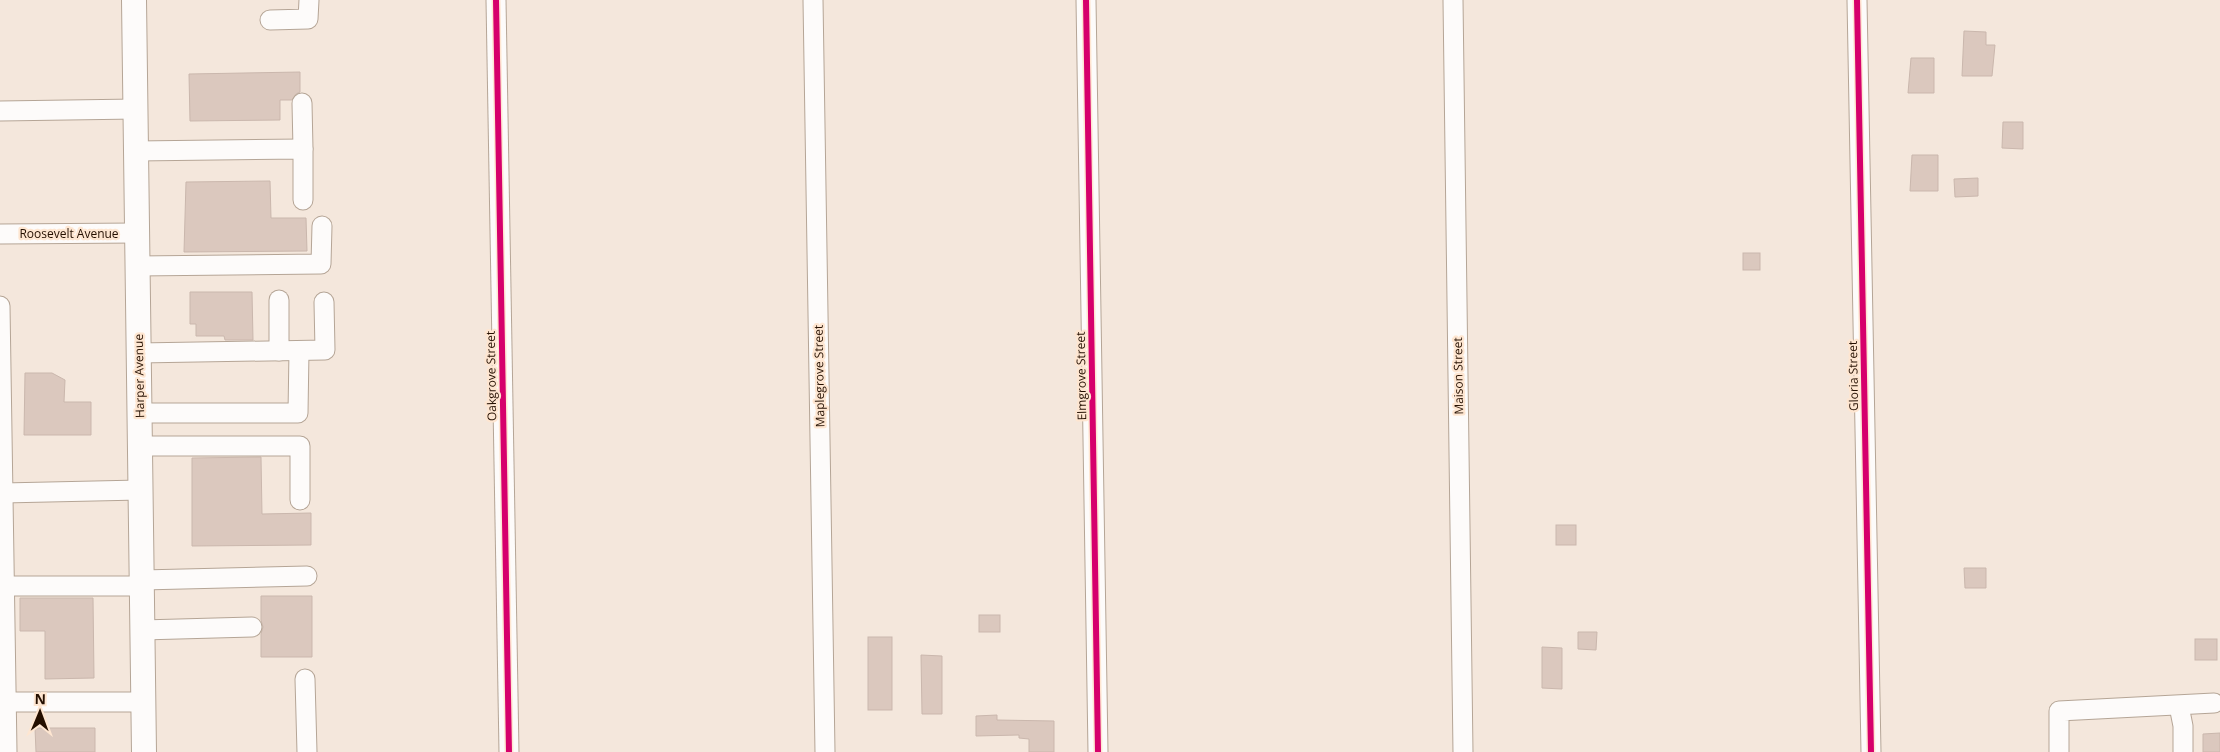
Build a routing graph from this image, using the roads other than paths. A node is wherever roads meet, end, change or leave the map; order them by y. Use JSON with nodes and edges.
{"nodes":[{"id":1,"x":134,"y":0,"type":"edge"},
{"id":2,"x":309,"y":0,"type":"edge"},
{"id":3,"x":496,"y":0,"type":"edge"},
{"id":4,"x":813,"y":0,"type":"edge"},
{"id":5,"x":1086,"y":0,"type":"edge"},
{"id":6,"x":1453,"y":0,"type":"edge"},
{"id":7,"x":1857,"y":0,"type":"edge"},
{"id":8,"x":270,"y":20,"type":"dead end"},
{"id":9,"x":302,"y":103,"type":"dead end"},
{"id":10,"x":136,"y":109,"type":"junction"},
{"id":11,"x":0,"y":111,"type":"edge"},
{"id":12,"x":303,"y":149,"type":"junction"},
{"id":13,"x":136,"y":151,"type":"junction"},
{"id":14,"x":303,"y":200,"type":"dead end"},
{"id":15,"x":322,"y":226,"type":"dead end"},
{"id":16,"x":137,"y":233,"type":"junction"},
{"id":17,"x":0,"y":234,"type":"edge"},
{"id":18,"x":137,"y":266,"type":"junction"},
{"id":19,"x":279,"y":300,"type":"dead end"},
{"id":20,"x":324,"y":302,"type":"dead end"},
{"id":21,"x":0,"y":306,"type":"edge"},
{"id":22,"x":279,"y":351,"type":"junction"},
{"id":23,"x":299,"y":351,"type":"junction"},
{"id":24,"x":139,"y":354,"type":"junction"},
{"id":25,"x":139,"y":413,"type":"junction"},
{"id":26,"x":140,"y":446,"type":"junction"},
{"id":27,"x":140,"y":490,"type":"junction"},
{"id":28,"x":3,"y":493,"type":"junction"},
{"id":29,"x":300,"y":500,"type":"dead end"},
{"id":30,"x":306,"y":576,"type":"dead end"},
{"id":31,"x":142,"y":583,"type":"junction"},
{"id":32,"x":4,"y":586,"type":"junction"},
{"id":33,"x":252,"y":627,"type":"dead end"},
{"id":34,"x":142,"y":630,"type":"junction"},
{"id":35,"x":305,"y":679,"type":"dead end"},
{"id":36,"x":6,"y":702,"type":"junction"},
{"id":37,"x":143,"y":702,"type":"junction"},
{"id":38,"x":2214,"y":703,"type":"dead end"},
{"id":39,"x":2179,"y":706,"type":"junction"},
{"id":40,"x":7,"y":752,"type":"edge"},
{"id":41,"x":144,"y":752,"type":"edge"},
{"id":42,"x":307,"y":752,"type":"edge"},
{"id":43,"x":509,"y":752,"type":"edge"},
{"id":44,"x":825,"y":752,"type":"edge"},
{"id":45,"x":1098,"y":752,"type":"edge"},
{"id":46,"x":1463,"y":752,"type":"edge"},
{"id":47,"x":1871,"y":752,"type":"edge"},
{"id":48,"x":2059,"y":752,"type":"edge"},
{"id":49,"x":2183,"y":752,"type":"edge"}],
"edges":[{"from":1,"to":10,"type":"main road","name":"Harper Avenue"},
{"from":2,"to":8,"type":"street"},
{"from":3,"to":43,"type":"street","name":"Oakgrove Street"},
{"from":4,"to":44,"type":"street","name":"Maplegrove Street"},
{"from":5,"to":45,"type":"street","name":"Elmgrove Street"},
{"from":6,"to":46,"type":"street","name":"Maison Street"},
{"from":7,"to":47,"type":"street","name":"Gloria Street"},
{"from":9,"to":12,"type":"street"},
{"from":10,"to":11,"type":"street"},
{"from":10,"to":13,"type":"main road","name":"Harper Avenue"},
{"from":12,"to":13,"type":"street"},
{"from":12,"to":14,"type":"street"},
{"from":13,"to":16,"type":"main road","name":"Harper Avenue"},
{"from":15,"to":18,"type":"street"},
{"from":16,"to":17,"type":"street","name":"Roosevelt Avenue"},
{"from":16,"to":18,"type":"main road","name":"Harper Avenue"},
{"from":18,"to":24,"type":"main road","name":"Harper Avenue"},
{"from":19,"to":22,"type":"street"},
{"from":20,"to":23,"type":"street"},
{"from":21,"to":28,"type":"street"},
{"from":22,"to":23,"type":"street"},
{"from":22,"to":24,"type":"street"},
{"from":23,"to":25,"type":"street"},
{"from":24,"to":25,"type":"main road","name":"Harper Avenue"},
{"from":25,"to":26,"type":"main road","name":"Harper Avenue"},
{"from":26,"to":27,"type":"main road","name":"Harper Avenue"},
{"from":26,"to":29,"type":"street"},
{"from":27,"to":28,"type":"street"},
{"from":27,"to":31,"type":"main road","name":"Harper Avenue"},
{"from":28,"to":32,"type":"street"},
{"from":30,"to":31,"type":"street"},
{"from":31,"to":32,"type":"street"},
{"from":31,"to":34,"type":"main road","name":"Harper Avenue"},
{"from":32,"to":36,"type":"street"},
{"from":33,"to":34,"type":"street"},
{"from":34,"to":37,"type":"main road","name":"Harper Avenue"},
{"from":35,"to":42,"type":"street"},
{"from":36,"to":37,"type":"street"},
{"from":36,"to":40,"type":"street"},
{"from":37,"to":41,"type":"main road","name":"Harper Avenue"},
{"from":38,"to":39,"type":"street"},
{"from":39,"to":48,"type":"street"},
{"from":39,"to":49,"type":"street"}]}
